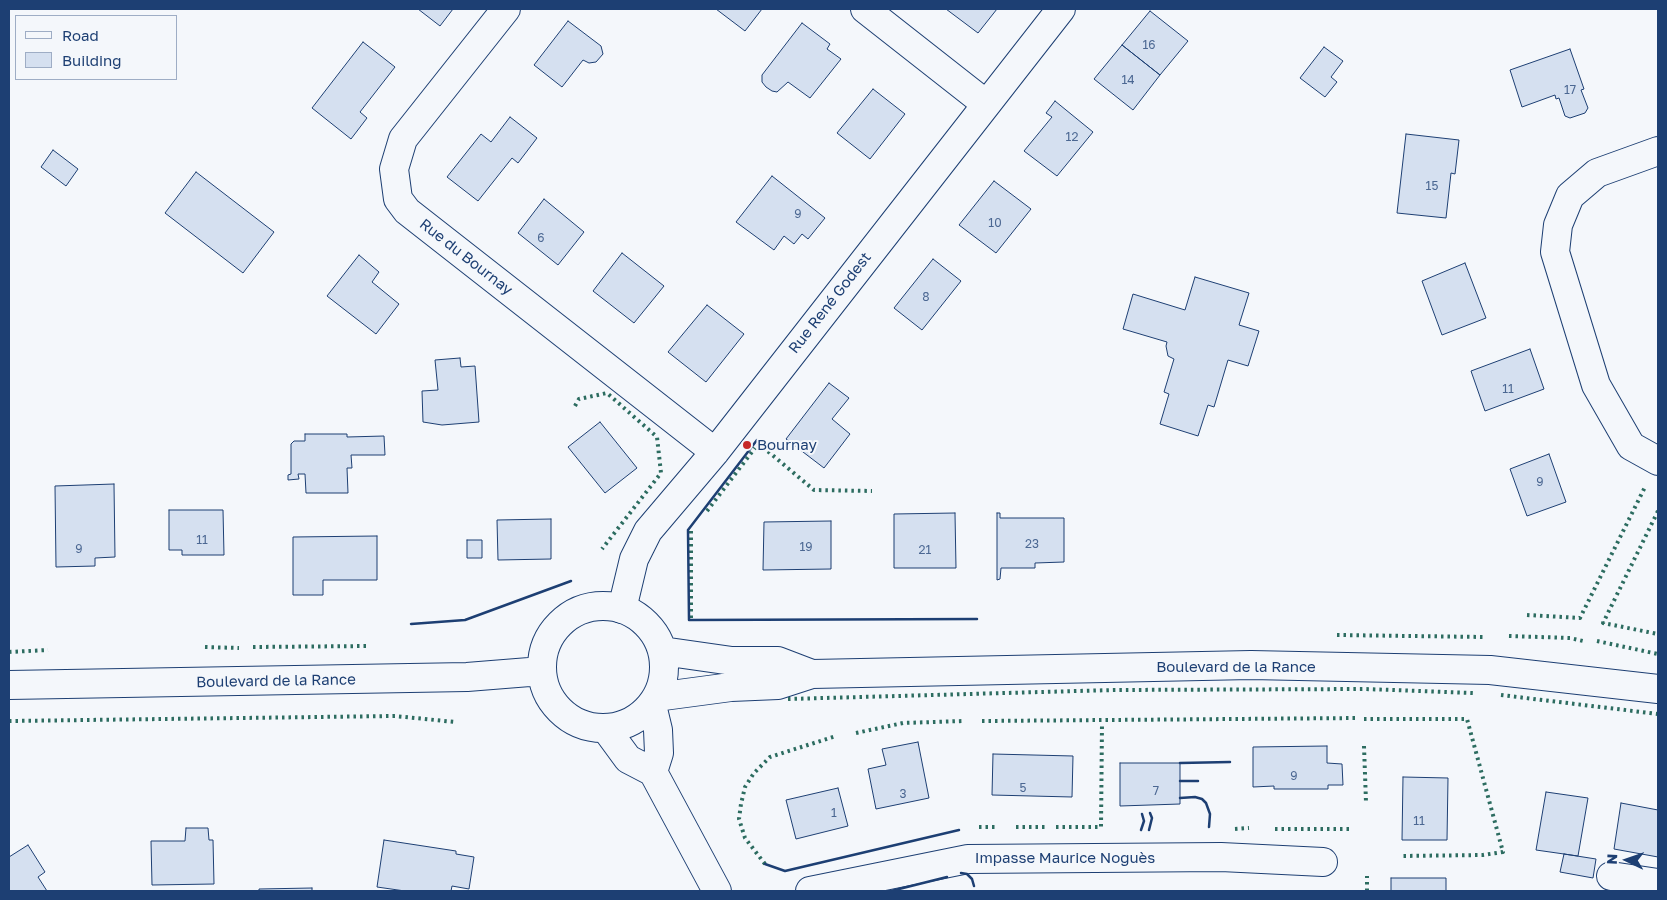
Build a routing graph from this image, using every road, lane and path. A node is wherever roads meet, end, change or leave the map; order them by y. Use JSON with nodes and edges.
{"nodes":[{"id":1,"x":506,"y":9,"type":"edge"},
{"id":2,"x":865,"y":9,"type":"edge"},
{"id":3,"x":1061,"y":9,"type":"edge"},
{"id":4,"x":986,"y":104,"type":"junction"},
{"id":5,"x":1658,"y":151,"type":"edge"},
{"id":6,"x":715,"y":452,"type":"junction"},
{"id":7,"x":1658,"y":461,"type":"edge"},
{"id":8,"x":622,"y":609,"type":"junction"},
{"id":9,"x":662,"y":651,"type":"junction"},
{"id":10,"x":542,"y":671,"type":"junction"},
{"id":11,"x":812,"y":674,"type":"junction"},
{"id":12,"x":9,"y":686,"type":"edge"},
{"id":13,"x":1658,"y":689,"type":"edge"},
{"id":14,"x":654,"y":701,"type":"junction"},
{"id":15,"x":606,"y":729,"type":"junction"},
{"id":16,"x":653,"y":772,"type":"junction"},
{"id":17,"x":1323,"y":862,"type":"dead end"},
{"id":18,"x":1611,"y":876,"type":"dead end"},
{"id":19,"x":1658,"y":883,"type":"edge"},
{"id":20,"x":716,"y":891,"type":"edge"},
{"id":21,"x":810,"y":891,"type":"edge"}],
"edges":[{"from":1,"to":6,"type":"street","name":"Rue du Bournay"},
{"from":2,"to":4,"type":"street"},
{"from":3,"to":4,"type":"street","name":"Rue René Godest"},
{"from":4,"to":6,"type":"street","name":"Rue René Godest"},
{"from":5,"to":7,"type":"street"},
{"from":6,"to":8,"type":"street","name":"Rue René Godest"},
{"from":8,"to":9,"type":"street"},
{"from":8,"to":10,"type":"street"},
{"from":9,"to":11,"type":"street","name":"Boulevard de la Rance"},
{"from":9,"to":14,"type":"street"},
{"from":10,"to":12,"type":"street","name":"Boulevard de la Rance"},
{"from":10,"to":15,"type":"street"},
{"from":11,"to":13,"type":"street","name":"Boulevard de la Rance"},
{"from":11,"to":14,"type":"street","name":"Boulevard de la Rance"},
{"from":14,"to":15,"type":"street"},
{"from":14,"to":16,"type":"street"},
{"from":15,"to":16,"type":"street"},
{"from":16,"to":20,"type":"street"},
{"from":17,"to":21,"type":"street","name":"Impasse Maurice Noguès"},
{"from":18,"to":19,"type":"street"}]}
